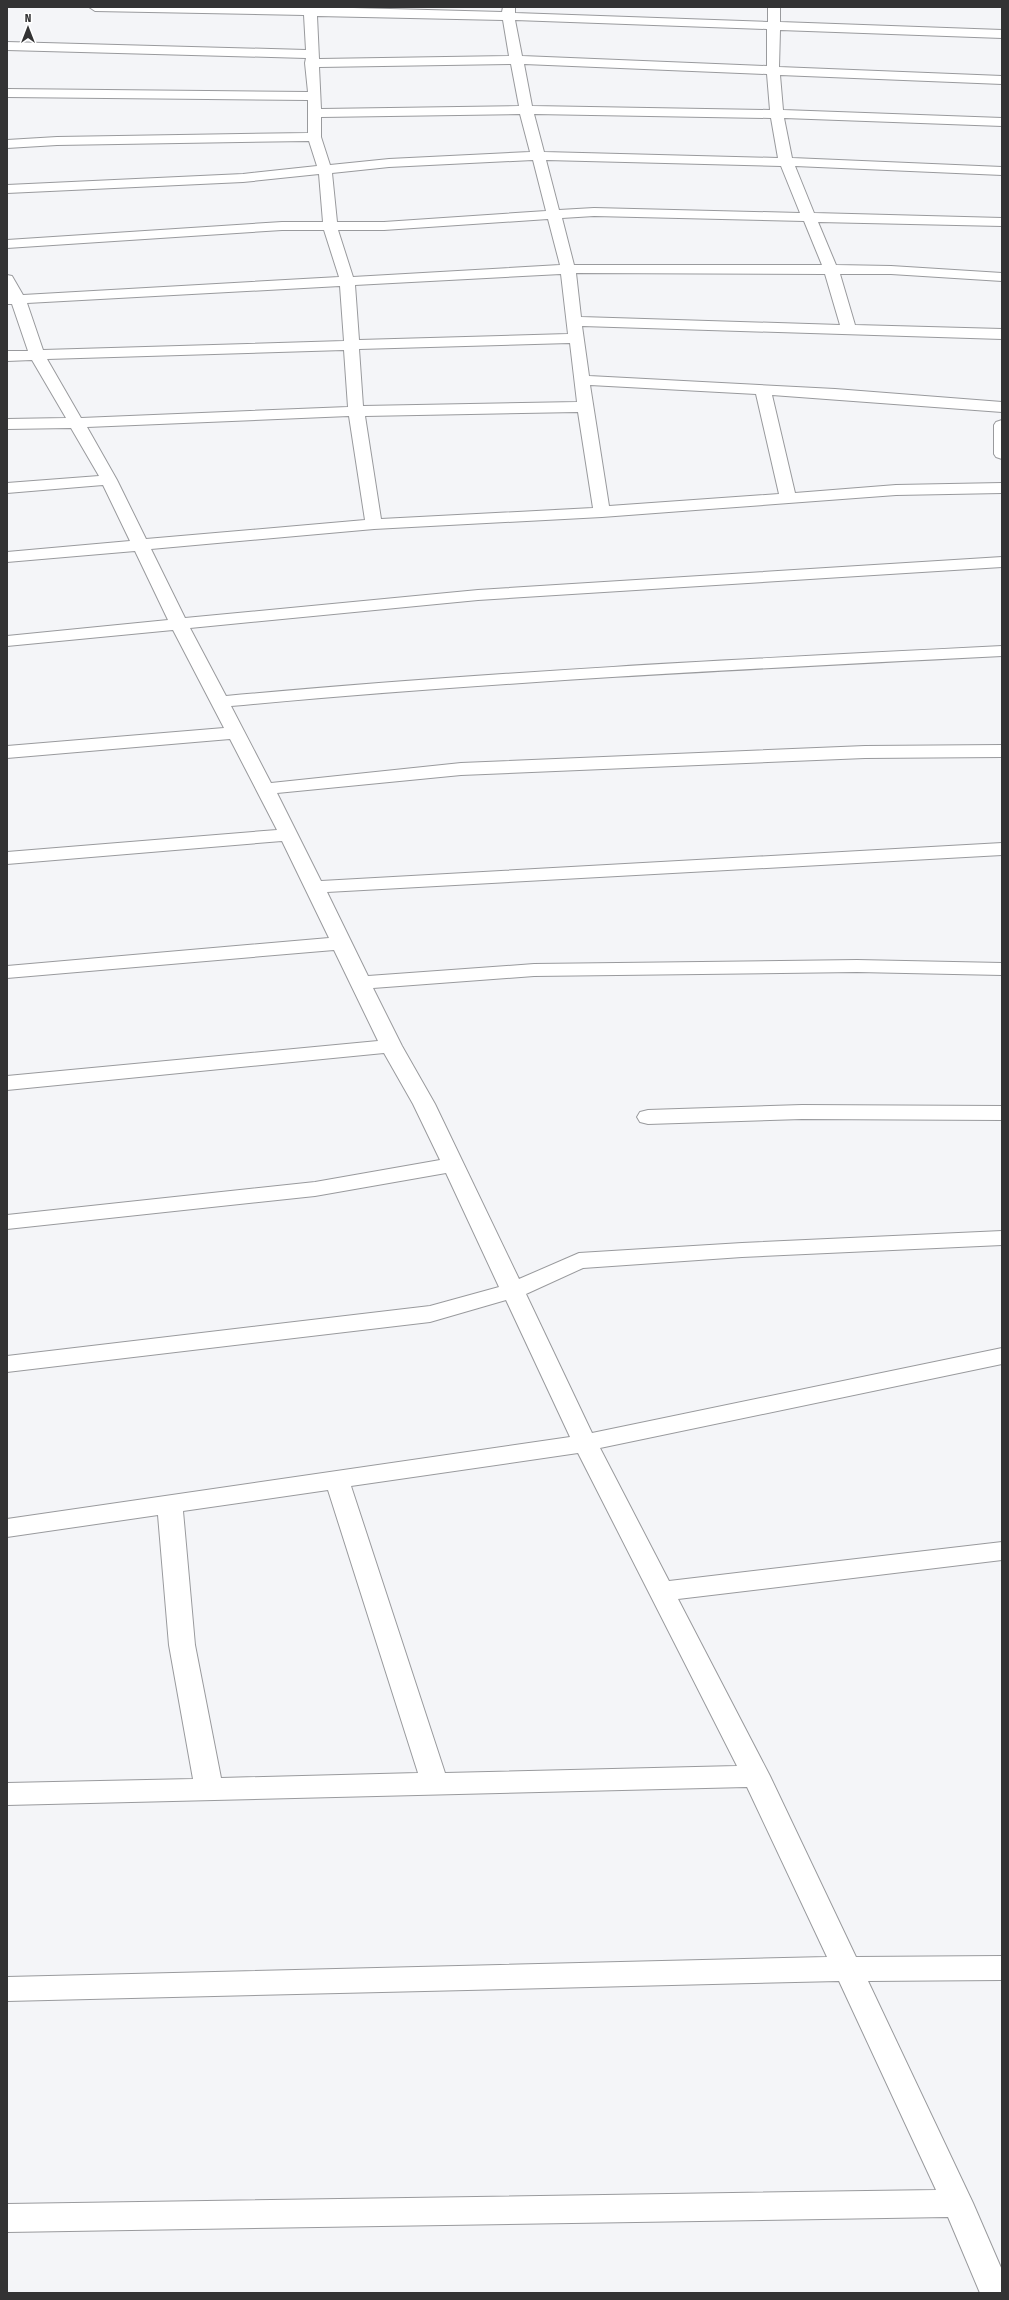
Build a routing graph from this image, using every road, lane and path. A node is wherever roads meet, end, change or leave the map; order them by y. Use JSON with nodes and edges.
{"nodes":[{"id":1,"x":95,"y":7,"type":"edge"},
{"id":2,"x":774,"y":7,"type":"edge"},
{"id":3,"x":310,"y":10,"type":"edge"},
{"id":4,"x":508,"y":12,"type":"edge"},
{"id":5,"x":773,"y":26,"type":"junction"},
{"id":6,"x":1002,"y":34,"type":"edge"},
{"id":7,"x":7,"y":46,"type":"edge"},
{"id":8,"x":311,"y":58,"type":"junction"},
{"id":9,"x":516,"y":60,"type":"junction"},
{"id":10,"x":773,"y":72,"type":"junction"},
{"id":11,"x":1002,"y":80,"type":"edge"},
{"id":12,"x":7,"y":93,"type":"edge"},
{"id":13,"x":313,"y":96,"type":"junction"},
{"id":14,"x":526,"y":110,"type":"junction"},
{"id":15,"x":315,"y":113,"type":"junction"},
{"id":16,"x":777,"y":114,"type":"junction"},
{"id":17,"x":1002,"y":122,"type":"edge"},
{"id":18,"x":314,"y":137,"type":"junction"},
{"id":19,"x":7,"y":144,"type":"edge"},
{"id":20,"x":540,"y":156,"type":"junction"},
{"id":21,"x":786,"y":162,"type":"junction"},
{"id":22,"x":325,"y":170,"type":"junction"},
{"id":23,"x":1002,"y":171,"type":"edge"},
{"id":24,"x":7,"y":189,"type":"edge"},
{"id":25,"x":554,"y":214,"type":"junction"},
{"id":26,"x":809,"y":216,"type":"junction"},
{"id":27,"x":1002,"y":222,"type":"edge"},
{"id":28,"x":330,"y":226,"type":"junction"},
{"id":29,"x":7,"y":244,"type":"edge"},
{"id":30,"x":568,"y":269,"type":"junction"},
{"id":31,"x":831,"y":270,"type":"junction"},
{"id":32,"x":1002,"y":277,"type":"edge"},
{"id":33,"x":7,"y":279,"type":"edge"},
{"id":34,"x":347,"y":281,"type":"junction"},
{"id":35,"x":12,"y":300,"type":"edge"},
{"id":36,"x":576,"y":321,"type":"junction"},
{"id":37,"x":849,"y":329,"type":"junction"},
{"id":38,"x":1002,"y":334,"type":"edge"},
{"id":39,"x":578,"y":338,"type":"junction"},
{"id":40,"x":351,"y":346,"type":"junction"},
{"id":41,"x":37,"y":355,"type":"junction"},
{"id":42,"x":7,"y":356,"type":"edge"},
{"id":43,"x":582,"y":380,"type":"junction"},
{"id":44,"x":763,"y":390,"type":"junction"},
{"id":45,"x":585,"y":407,"type":"junction"},
{"id":46,"x":1002,"y":407,"type":"edge"},
{"id":47,"x":356,"y":412,"type":"junction"},
{"id":48,"x":75,"y":422,"type":"junction"},
{"id":49,"x":7,"y":424,"type":"edge"},
{"id":50,"x":1002,"y":424,"type":"edge"},
{"id":51,"x":1002,"y":454,"type":"edge"},
{"id":52,"x":109,"y":480,"type":"junction"},
{"id":53,"x":7,"y":488,"type":"edge"},
{"id":54,"x":1002,"y":488,"type":"edge"},
{"id":55,"x":788,"y":498,"type":"junction"},
{"id":56,"x":602,"y":512,"type":"junction"},
{"id":57,"x":374,"y":524,"type":"junction"},
{"id":58,"x":142,"y":543,"type":"junction"},
{"id":59,"x":7,"y":557,"type":"edge"},
{"id":60,"x":1002,"y":562,"type":"edge"},
{"id":61,"x":178,"y":622,"type":"junction"},
{"id":62,"x":7,"y":641,"type":"edge"},
{"id":63,"x":1002,"y":651,"type":"edge"},
{"id":64,"x":219,"y":702,"type":"junction"},
{"id":65,"x":235,"y":733,"type":"junction"},
{"id":66,"x":1002,"y":751,"type":"edge"},
{"id":67,"x":7,"y":752,"type":"edge"},
{"id":68,"x":265,"y":789,"type":"junction"},
{"id":69,"x":290,"y":835,"type":"junction"},
{"id":70,"x":1002,"y":849,"type":"edge"},
{"id":71,"x":7,"y":858,"type":"edge"},
{"id":72,"x":314,"y":887,"type":"junction"},
{"id":73,"x":341,"y":944,"type":"junction"},
{"id":74,"x":1002,"y":969,"type":"edge"},
{"id":75,"x":7,"y":972,"type":"edge"},
{"id":76,"x":360,"y":983,"type":"junction"},
{"id":77,"x":391,"y":1046,"type":"junction"},
{"id":78,"x":7,"y":1083,"type":"edge"},
{"id":79,"x":1002,"y":1113,"type":"edge"},
{"id":80,"x":648,"y":1117,"type":"dead end"},
{"id":81,"x":453,"y":1165,"type":"junction"},
{"id":82,"x":7,"y":1222,"type":"edge"},
{"id":83,"x":1002,"y":1238,"type":"edge"},
{"id":84,"x":511,"y":1291,"type":"junction"},
{"id":85,"x":1002,"y":1356,"type":"edge"},
{"id":86,"x":7,"y":1364,"type":"edge"},
{"id":87,"x":585,"y":1443,"type":"junction"},
{"id":88,"x":337,"y":1480,"type":"junction"},
{"id":89,"x":170,"y":1504,"type":"junction"},
{"id":90,"x":7,"y":1528,"type":"edge"},
{"id":91,"x":1002,"y":1551,"type":"edge"},
{"id":92,"x":662,"y":1592,"type":"junction"},
{"id":93,"x":756,"y":1776,"type":"junction"},
{"id":94,"x":435,"y":1784,"type":"junction"},
{"id":95,"x":209,"y":1789,"type":"junction"},
{"id":96,"x":7,"y":1794,"type":"edge"},
{"id":97,"x":1002,"y":1968,"type":"edge"},
{"id":98,"x":846,"y":1969,"type":"junction"},
{"id":99,"x":7,"y":1989,"type":"edge"},
{"id":100,"x":958,"y":2203,"type":"junction"},
{"id":101,"x":7,"y":2218,"type":"edge"},
{"id":102,"x":996,"y":2293,"type":"edge"}],
"edges":[{"from":1,"to":3,"type":"street"},
{"from":2,"to":5,"type":"street"},
{"from":3,"to":4,"type":"street"},
{"from":3,"to":8,"type":"street"},
{"from":4,"to":5,"type":"street"},
{"from":4,"to":9,"type":"street"},
{"from":5,"to":6,"type":"street"},
{"from":5,"to":10,"type":"street"},
{"from":7,"to":8,"type":"street"},
{"from":8,"to":9,"type":"street"},
{"from":8,"to":13,"type":"street"},
{"from":9,"to":10,"type":"street"},
{"from":9,"to":14,"type":"street"},
{"from":10,"to":11,"type":"street"},
{"from":10,"to":16,"type":"street"},
{"from":12,"to":13,"type":"street"},
{"from":13,"to":15,"type":"street"},
{"from":14,"to":15,"type":"street"},
{"from":14,"to":16,"type":"street"},
{"from":14,"to":20,"type":"street"},
{"from":15,"to":18,"type":"street"},
{"from":16,"to":17,"type":"street"},
{"from":16,"to":21,"type":"street"},
{"from":18,"to":19,"type":"street"},
{"from":18,"to":22,"type":"street"},
{"from":20,"to":21,"type":"street"},
{"from":20,"to":22,"type":"street"},
{"from":20,"to":25,"type":"street"},
{"from":21,"to":23,"type":"street"},
{"from":21,"to":26,"type":"street"},
{"from":22,"to":24,"type":"street"},
{"from":22,"to":28,"type":"street"},
{"from":25,"to":26,"type":"street"},
{"from":25,"to":28,"type":"street"},
{"from":25,"to":30,"type":"street"},
{"from":26,"to":27,"type":"street"},
{"from":26,"to":31,"type":"street"},
{"from":28,"to":29,"type":"street"},
{"from":28,"to":34,"type":"street"},
{"from":30,"to":31,"type":"street"},
{"from":30,"to":34,"type":"street"},
{"from":30,"to":36,"type":"street"},
{"from":31,"to":32,"type":"street"},
{"from":31,"to":37,"type":"street"},
{"from":33,"to":35,"type":"street"},
{"from":34,"to":35,"type":"street"},
{"from":34,"to":40,"type":"street"},
{"from":35,"to":41,"type":"street"},
{"from":36,"to":37,"type":"street"},
{"from":36,"to":39,"type":"street"},
{"from":37,"to":38,"type":"street"},
{"from":39,"to":40,"type":"street"},
{"from":39,"to":43,"type":"street"},
{"from":40,"to":41,"type":"street"},
{"from":40,"to":47,"type":"street"},
{"from":41,"to":42,"type":"street"},
{"from":41,"to":48,"type":"street"},
{"from":43,"to":44,"type":"street"},
{"from":43,"to":45,"type":"street"},
{"from":44,"to":46,"type":"street"},
{"from":44,"to":55,"type":"street"},
{"from":45,"to":47,"type":"street"},
{"from":45,"to":56,"type":"street"},
{"from":47,"to":48,"type":"street"},
{"from":47,"to":57,"type":"street"},
{"from":48,"to":49,"type":"street"},
{"from":48,"to":52,"type":"street"},
{"from":50,"to":51,"type":"street"},
{"from":52,"to":53,"type":"street"},
{"from":52,"to":58,"type":"street"},
{"from":54,"to":55,"type":"street"},
{"from":55,"to":56,"type":"street"},
{"from":56,"to":57,"type":"street"},
{"from":57,"to":58,"type":"street"},
{"from":58,"to":59,"type":"street"},
{"from":58,"to":61,"type":"street"},
{"from":60,"to":61,"type":"street"},
{"from":61,"to":62,"type":"street"},
{"from":61,"to":64,"type":"street"},
{"from":63,"to":64,"type":"street"},
{"from":64,"to":65,"type":"street"},
{"from":65,"to":67,"type":"street"},
{"from":65,"to":68,"type":"street"},
{"from":66,"to":68,"type":"street"},
{"from":68,"to":69,"type":"street"},
{"from":69,"to":71,"type":"street"},
{"from":69,"to":72,"type":"street"},
{"from":70,"to":72,"type":"street"},
{"from":72,"to":73,"type":"street"},
{"from":73,"to":75,"type":"street"},
{"from":73,"to":76,"type":"street"},
{"from":74,"to":76,"type":"street"},
{"from":76,"to":77,"type":"street"},
{"from":77,"to":78,"type":"street"},
{"from":77,"to":81,"type":"street"},
{"from":79,"to":80,"type":"street"},
{"from":81,"to":82,"type":"street"},
{"from":81,"to":84,"type":"street"},
{"from":83,"to":84,"type":"street"},
{"from":84,"to":86,"type":"street"},
{"from":84,"to":87,"type":"street"},
{"from":85,"to":87,"type":"street"},
{"from":87,"to":88,"type":"street"},
{"from":87,"to":92,"type":"street"},
{"from":88,"to":89,"type":"street"},
{"from":88,"to":94,"type":"street"},
{"from":89,"to":90,"type":"street"},
{"from":89,"to":95,"type":"street"},
{"from":91,"to":92,"type":"street"},
{"from":92,"to":93,"type":"street"},
{"from":93,"to":94,"type":"street"},
{"from":93,"to":98,"type":"street"},
{"from":94,"to":95,"type":"street"},
{"from":95,"to":96,"type":"street"},
{"from":97,"to":98,"type":"street"},
{"from":98,"to":99,"type":"street"},
{"from":98,"to":100,"type":"street"},
{"from":100,"to":101,"type":"street"},
{"from":100,"to":102,"type":"street"}]}
